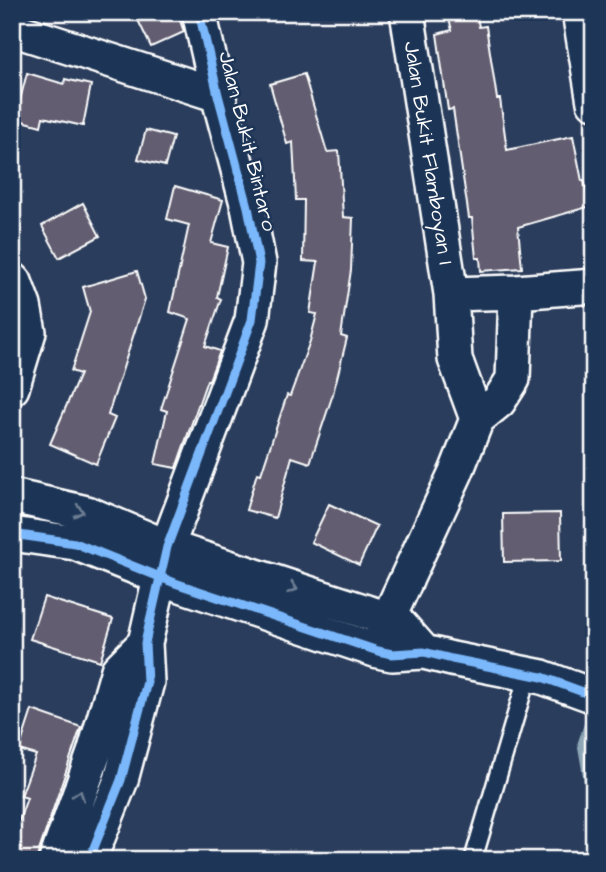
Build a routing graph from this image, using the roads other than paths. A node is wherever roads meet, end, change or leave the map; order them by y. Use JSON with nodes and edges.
{"nodes":[{"id":1,"x":199,"y":12,"type":"edge"},
{"id":2,"x":407,"y":12,"type":"edge"},
{"id":3,"x":579,"y":12,"type":"edge"},
{"id":4,"x":12,"y":29,"type":"edge"},
{"id":5,"x":218,"y":95,"type":"junction"},
{"id":6,"x":594,"y":102,"type":"edge"},
{"id":7,"x":12,"y":279,"type":"edge"},
{"id":8,"x":594,"y":286,"type":"edge"},
{"id":9,"x":516,"y":292,"type":"junction"},
{"id":10,"x":451,"y":294,"type":"junction"},
{"id":11,"x":12,"y":388,"type":"edge"},
{"id":12,"x":477,"y":419,"type":"junction"},
{"id":13,"x":12,"y":496,"type":"edge"},
{"id":14,"x":12,"y":534,"type":"edge"},
{"id":15,"x":168,"y":547,"type":"junction"},
{"id":16,"x":388,"y":619,"type":"junction"},
{"id":17,"x":145,"y":643,"type":"junction"},
{"id":18,"x":378,"y":651,"type":"junction"},
{"id":19,"x":424,"y":652,"type":"junction"},
{"id":20,"x":535,"y":675,"type":"junction"},
{"id":21,"x":594,"y":696,"type":"edge"},
{"id":22,"x":97,"y":737,"type":"junction"},
{"id":23,"x":128,"y":752,"type":"junction"},
{"id":24,"x":56,"y":860,"type":"edge"},
{"id":25,"x":89,"y":860,"type":"edge"},
{"id":26,"x":472,"y":860,"type":"edge"}],
"edges":[{"from":1,"to":5,"type":"street","name":"Jalan Bukit Bintaro"},
{"from":2,"to":10,"type":"street","name":"Jalan Bukit Flamboyan I"},
{"from":3,"to":6,"type":"street"},
{"from":4,"to":5,"type":"street","name":"Jalan Bukit Bintaro"},
{"from":5,"to":15,"type":"street","name":"Jalan Bukit Bintaro"},
{"from":7,"to":11,"type":"street"},
{"from":8,"to":9,"type":"street"},
{"from":9,"to":10,"type":"street"},
{"from":9,"to":12,"type":"street"},
{"from":10,"to":12,"type":"street","name":"Jalan Bukit Flamboyan I"},
{"from":12,"to":16,"type":"street"},
{"from":13,"to":15,"type":"street","one_way":true},
{"from":14,"to":15,"type":"street"},
{"from":15,"to":16,"type":"street","one_way":true},
{"from":15,"to":17,"type":"street","name":"Jalan Bukit Bintaro"},
{"from":15,"to":18,"type":"street"},
{"from":16,"to":18,"type":"street"},
{"from":16,"to":19,"type":"street"},
{"from":17,"to":22,"type":"street"},
{"from":17,"to":23,"type":"street","name":"Jalan Bukit Bintaro"},
{"from":18,"to":19,"type":"street"},
{"from":19,"to":20,"type":"street"},
{"from":20,"to":21,"type":"street"},
{"from":20,"to":26,"type":"lane"},
{"from":22,"to":23,"type":"street"},
{"from":24,"to":22,"type":"street","one_way":true},
{"from":23,"to":25,"type":"street","name":"Jalan Bukit Bintaro"}]}
